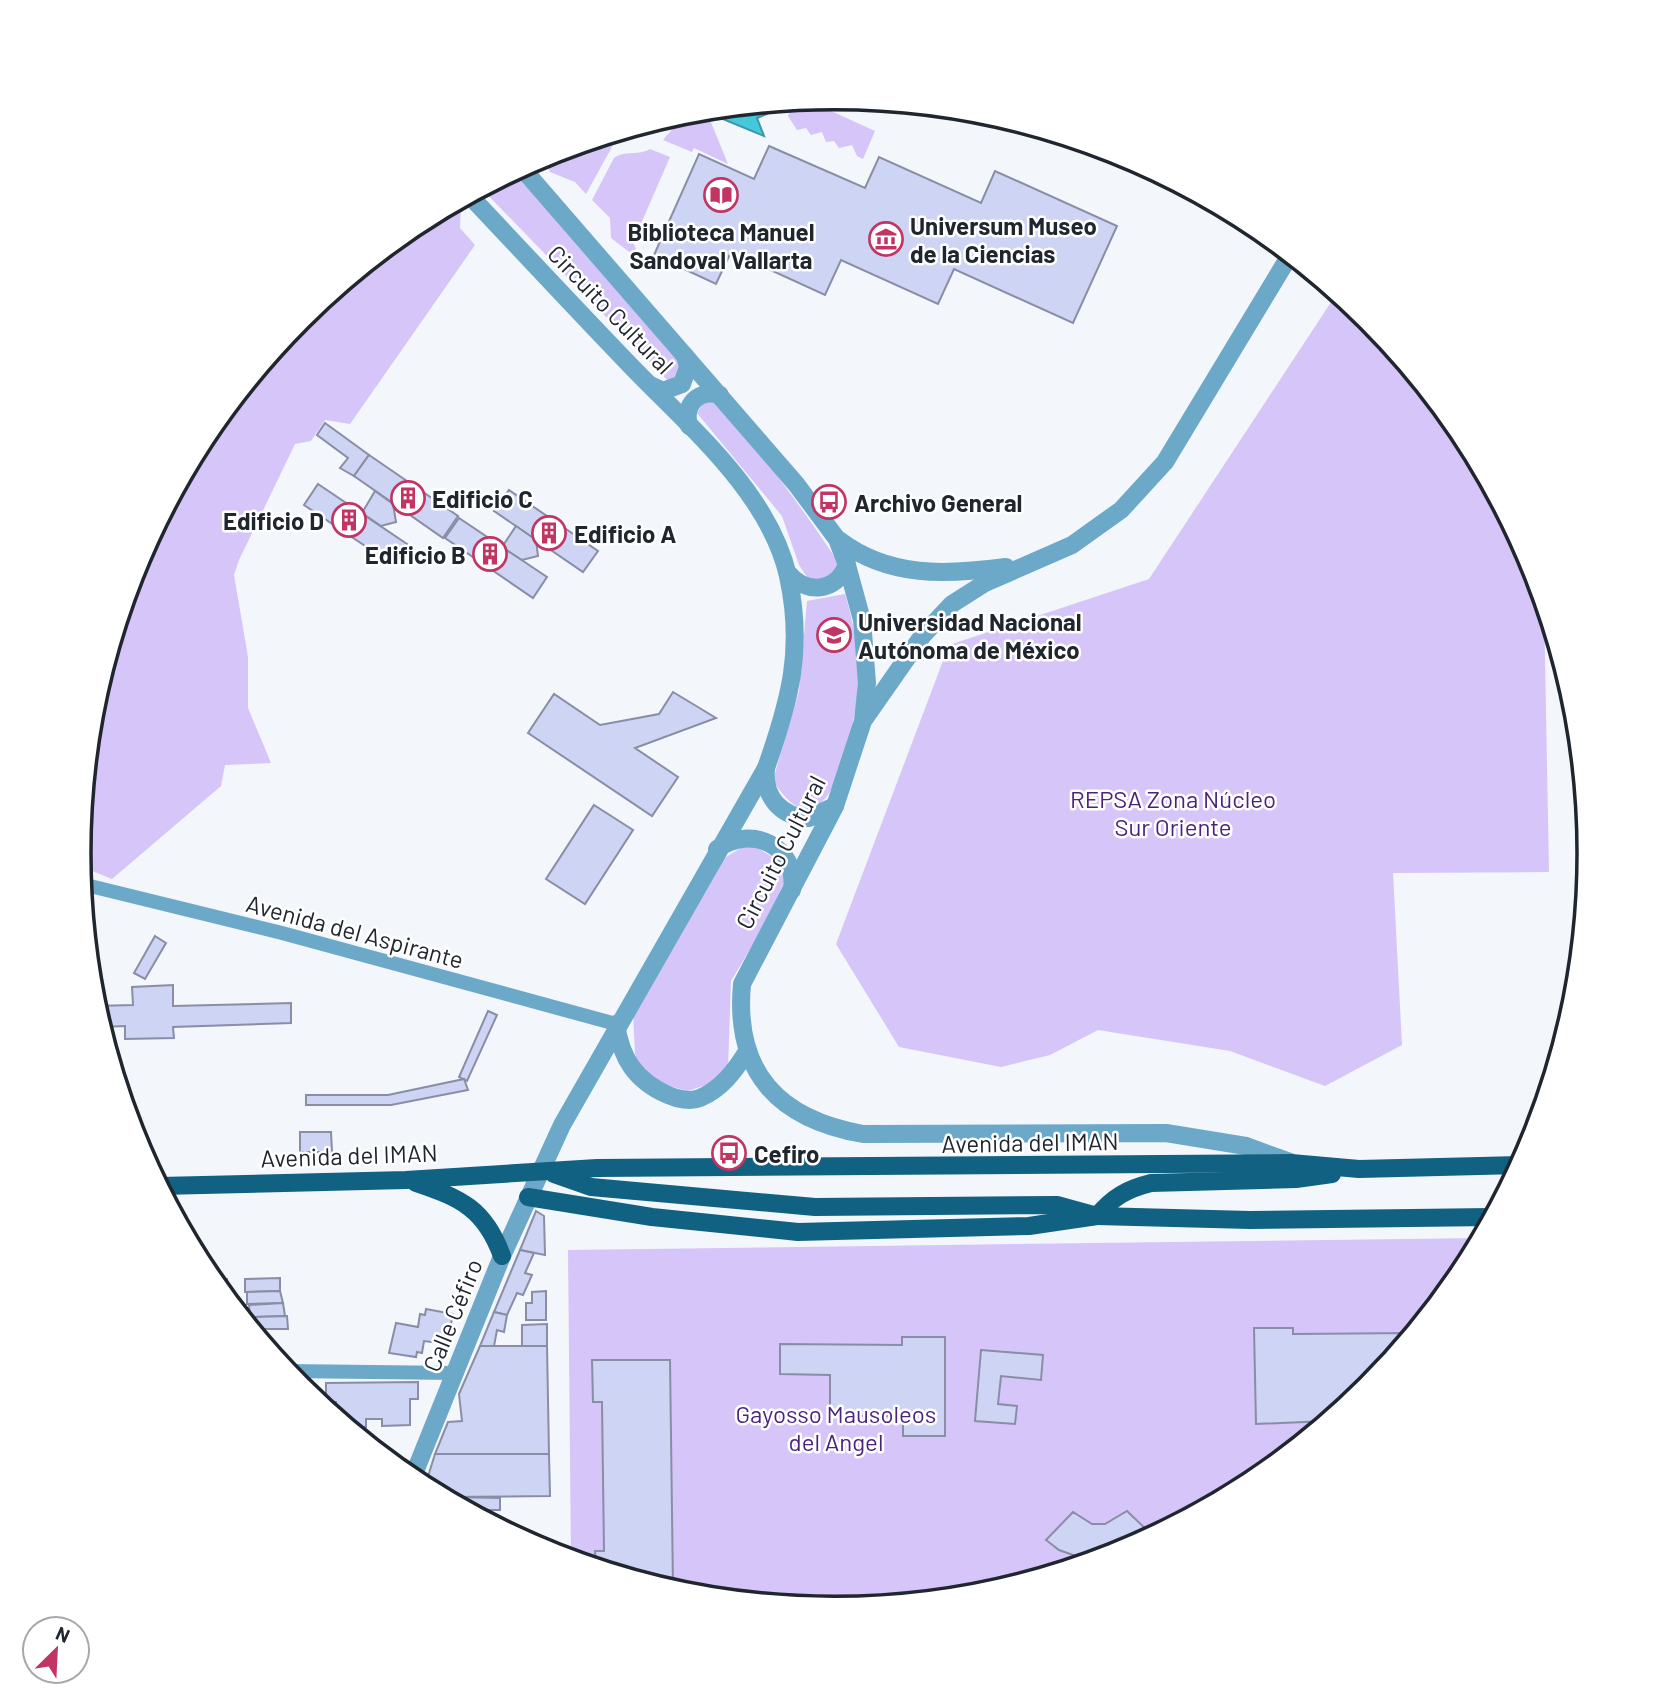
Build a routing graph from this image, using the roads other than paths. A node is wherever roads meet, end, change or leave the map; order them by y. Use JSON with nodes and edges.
{"nodes":[{"id":1,"x":533,"y":174,"type":"edge"},
{"id":2,"x":476,"y":203,"type":"edge"},
{"id":3,"x":1285,"y":263,"type":"edge"},
{"id":4,"x":685,"y":356,"type":"junction"},
{"id":5,"x":650,"y":385,"type":"junction"},
{"id":6,"x":720,"y":395,"type":"junction"},
{"id":7,"x":689,"y":426,"type":"junction"},
{"id":8,"x":837,"y":539,"type":"junction"},
{"id":9,"x":847,"y":565,"type":"junction"},
{"id":10,"x":1023,"y":565,"type":"junction"},
{"id":11,"x":788,"y":573,"type":"junction"},
{"id":12,"x":863,"y":721,"type":"junction"},
{"id":13,"x":766,"y":768,"type":"junction"},
{"id":14,"x":835,"y":806,"type":"junction"},
{"id":15,"x":717,"y":850,"type":"junction"},
{"id":16,"x":92,"y":887,"type":"edge"},
{"id":17,"x":791,"y":894,"type":"junction"},
{"id":18,"x":617,"y":1024,"type":"junction"},
{"id":19,"x":746,"y":1053,"type":"junction"},
{"id":20,"x":1291,"y":1163,"type":"junction"},
{"id":21,"x":1507,"y":1165,"type":"edge"},
{"id":22,"x":1359,"y":1169,"type":"junction"},
{"id":23,"x":541,"y":1170,"type":"junction"},
{"id":24,"x":406,"y":1180,"type":"junction"},
{"id":25,"x":170,"y":1186,"type":"edge"},
{"id":26,"x":528,"y":1197,"type":"junction"},
{"id":27,"x":1097,"y":1216,"type":"junction"},
{"id":28,"x":1481,"y":1217,"type":"edge"},
{"id":29,"x":502,"y":1256,"type":"junction"},
{"id":30,"x":302,"y":1371,"type":"edge"},
{"id":31,"x":456,"y":1373,"type":"junction"},
{"id":32,"x":417,"y":1468,"type":"edge"}],
"edges":[{"from":1,"to":4,"type":"street","name":"Circuito Cultural"},
{"from":2,"to":5,"type":"street","name":"Circuito Cultural"},
{"from":3,"to":10,"type":"street"},
{"from":4,"to":5,"type":"street"},
{"from":4,"to":6,"type":"street","name":"Circuito Cultural"},
{"from":5,"to":7,"type":"street","name":"Circuito Cultural"},
{"from":6,"to":7,"type":"street"},
{"from":6,"to":8,"type":"street","name":"Circuito Cultural"},
{"from":7,"to":11,"type":"street","name":"Circuito Cultural"},
{"from":8,"to":9,"type":"street","name":"Circuito Cultural"},
{"from":8,"to":10,"type":"street"},
{"from":9,"to":11,"type":"street"},
{"from":9,"to":12,"type":"street","name":"Circuito Cultural"},
{"from":10,"to":12,"type":"street"},
{"from":11,"to":13,"type":"street","name":"Circuito Cultural"},
{"from":12,"to":14,"type":"street","name":"Circuito Cultural"},
{"from":13,"to":14,"type":"street"},
{"from":13,"to":15,"type":"street","name":"Circuito Cultural"},
{"from":14,"to":17,"type":"street","name":"Circuito Cultural"},
{"from":15,"to":17,"type":"street"},
{"from":15,"to":18,"type":"street","name":"Circuito Cultural"},
{"from":16,"to":18,"type":"street","name":"Avenida del Aspirante"},
{"from":17,"to":19,"type":"street","name":"Circuito Cultural"},
{"from":18,"to":19,"type":"street"},
{"from":18,"to":23,"type":"street","name":"Circuito Cultural"},
{"from":19,"to":20,"type":"street","name":"Circuito Cultural"},
{"from":20,"to":22,"type":"main road","name":"Avenida del IMAN"},
{"from":20,"to":23,"type":"main road","name":"Avenida del IMAN"},
{"from":21,"to":22,"type":"main road","name":"Avenida del IMAN"},
{"from":22,"to":27,"type":"main road"},
{"from":23,"to":24,"type":"main road","name":"Avenida del IMAN"},
{"from":23,"to":26,"type":"street","name":"Calle Céfiro"},
{"from":23,"to":27,"type":"main road","name":"Avenida del IMAN"},
{"from":24,"to":25,"type":"main road","name":"Avenida del IMAN"},
{"from":24,"to":29,"type":"main road"},
{"from":26,"to":27,"type":"main road"},
{"from":26,"to":29,"type":"street","name":"Calle Céfiro"},
{"from":27,"to":28,"type":"main road","name":"Avenida del IMAN"},
{"from":29,"to":31,"type":"street","name":"Calle Céfiro"},
{"from":30,"to":31,"type":"street"},
{"from":31,"to":32,"type":"street","name":"Calle Céfiro"}]}
